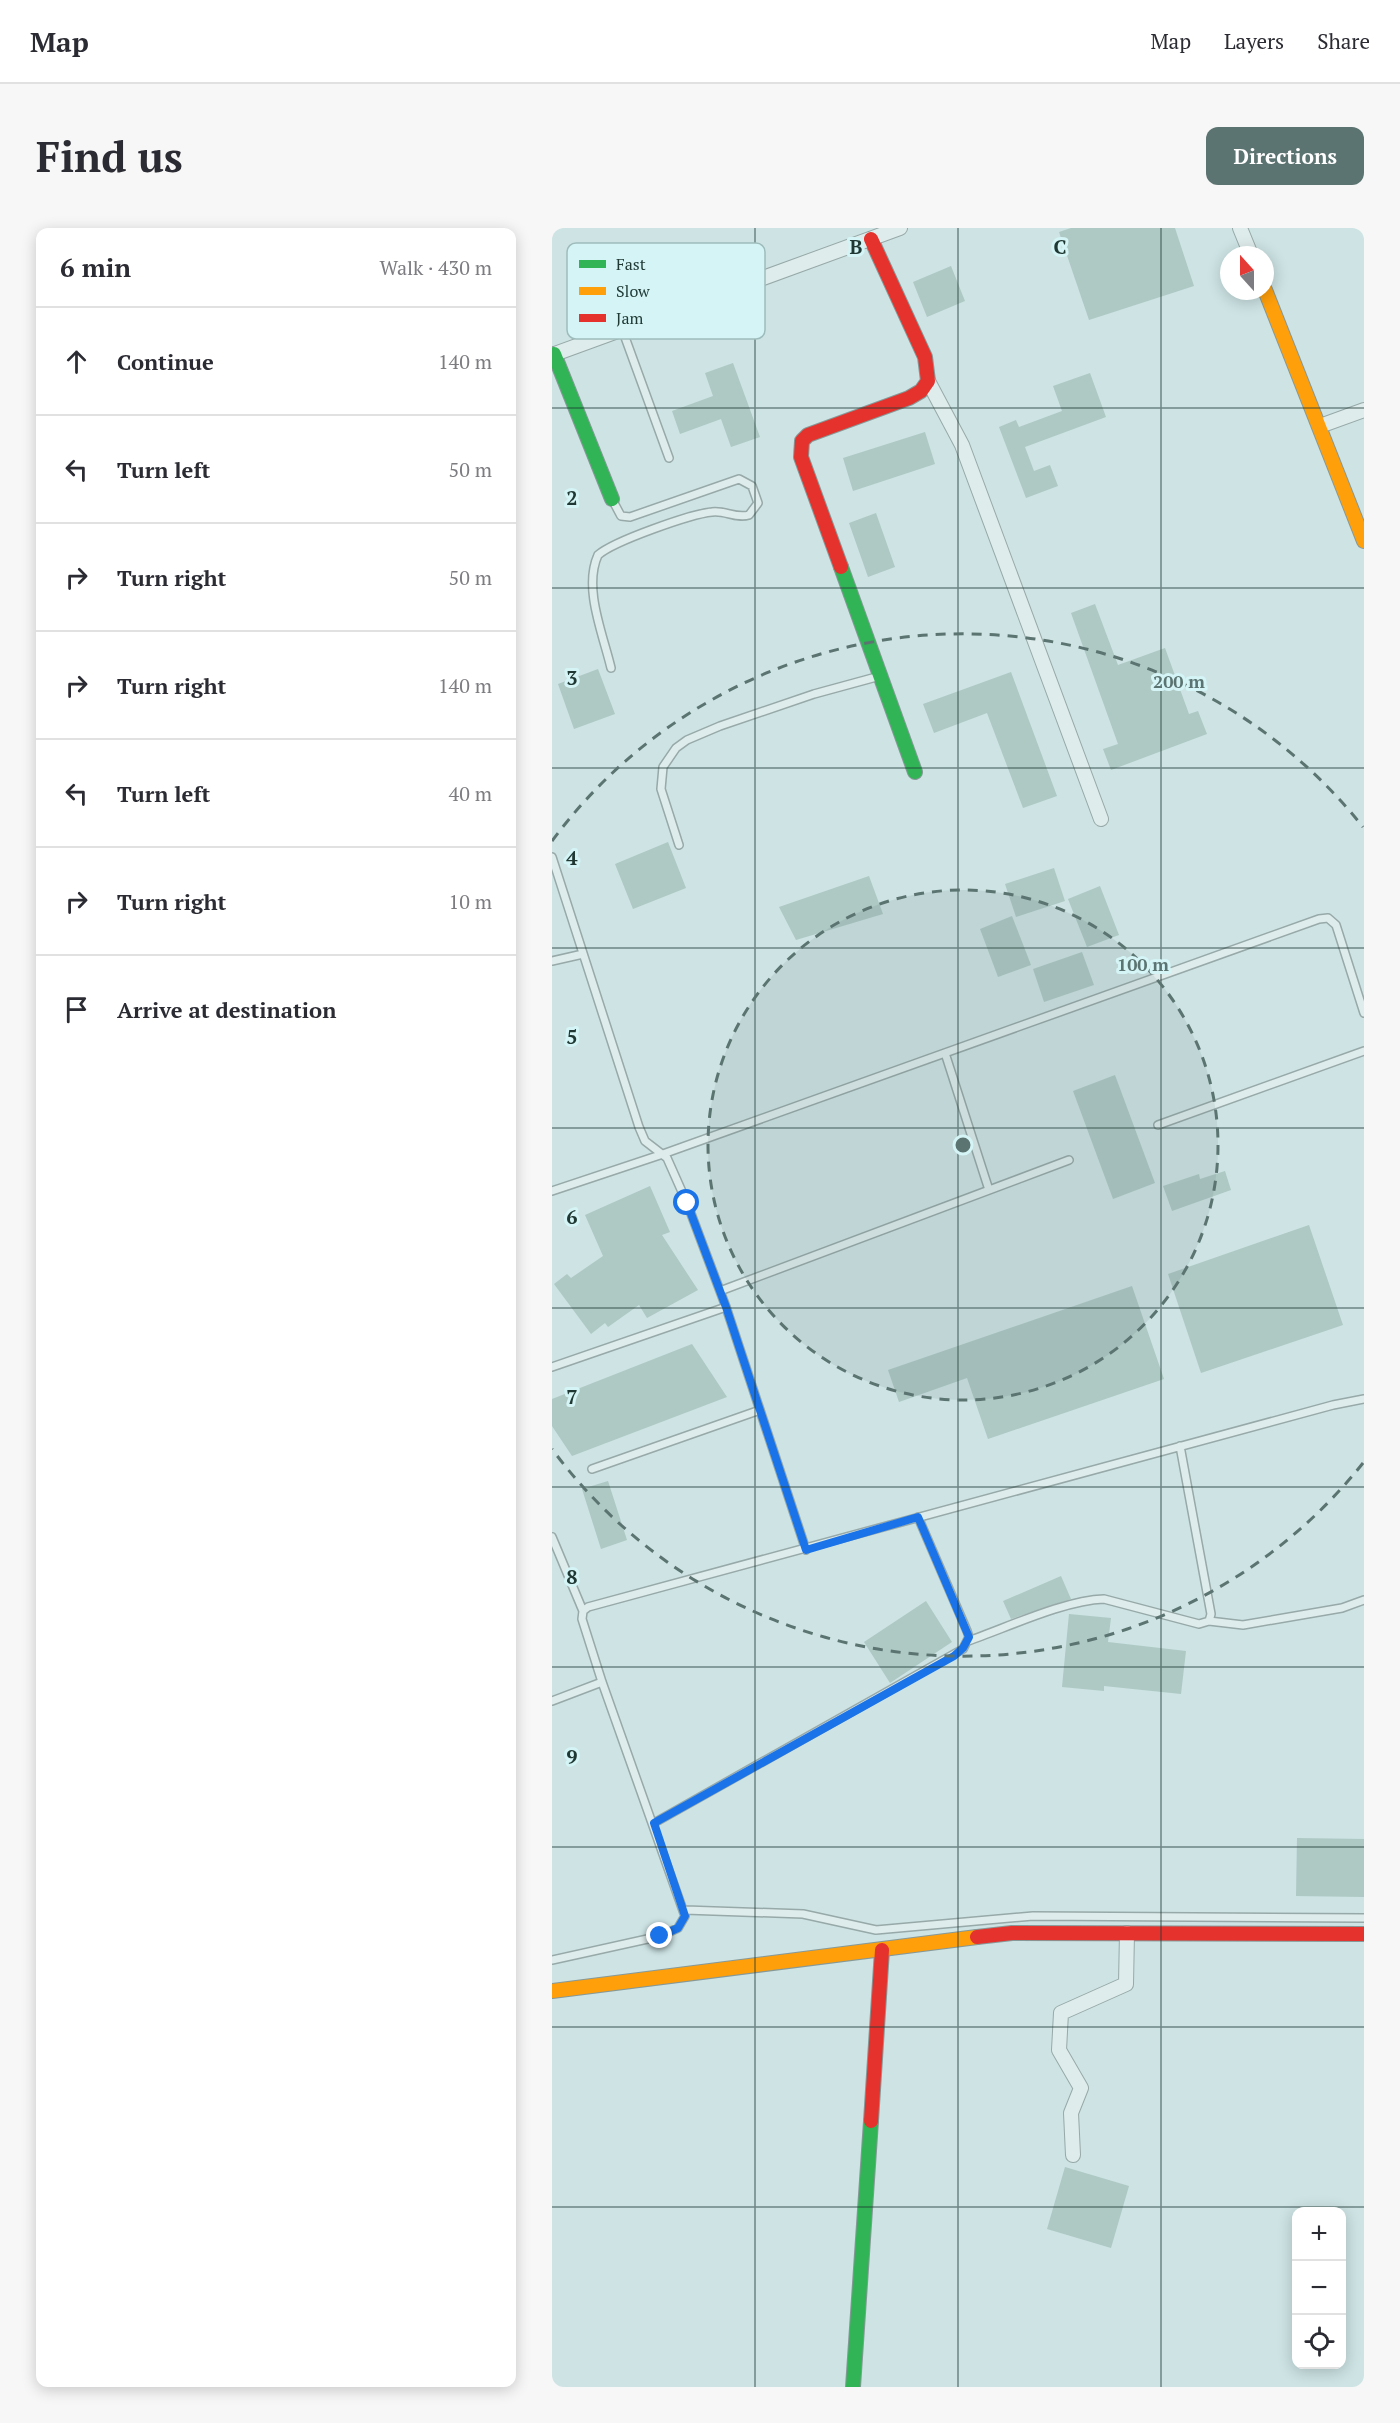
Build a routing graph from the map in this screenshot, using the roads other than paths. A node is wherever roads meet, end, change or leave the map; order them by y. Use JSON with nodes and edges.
{"nodes":[{"id":1,"x":900,"y":228,"type":"edge"},
{"id":2,"x":1240,"y":228,"type":"edge"},
{"id":3,"x":871,"y":239,"type":"junction"},
{"id":4,"x":1247,"y":246,"type":"edge"},
{"id":5,"x":765,"y":277,"type":"edge"},
{"id":6,"x":1269,"y":300,"type":"edge"},
{"id":7,"x":594,"y":339,"type":"edge"},
{"id":8,"x":626,"y":339,"type":"edge"},
{"id":9,"x":553,"y":354,"type":"edge"},
{"id":10,"x":928,"y":381,"type":"junction"},
{"id":11,"x":1364,"y":410,"type":"edge"},
{"id":12,"x":1320,"y":426,"type":"junction"},
{"id":13,"x":669,"y":458,"type":"dead end"},
{"id":14,"x":612,"y":499,"type":"joint"},
{"id":15,"x":1364,"y":541,"type":"edge"},
{"id":16,"x":612,"y":668,"type":"dead end"},
{"id":17,"x":881,"y":676,"type":"junction"},
{"id":18,"x":915,"y":772,"type":"dead end"},
{"id":19,"x":1101,"y":819,"type":"dead end"},
{"id":20,"x":679,"y":845,"type":"dead end"},
{"id":21,"x":552,"y":857,"type":"edge"},
{"id":22,"x":583,"y":954,"type":"junction"},
{"id":23,"x":552,"y":961,"type":"edge"},
{"id":24,"x":1364,"y":1013,"type":"edge"},
{"id":25,"x":1364,"y":1050,"type":"edge"},
{"id":26,"x":945,"y":1053,"type":"junction"},
{"id":27,"x":1158,"y":1125,"type":"dead end"},
{"id":28,"x":663,"y":1154,"type":"junction"},
{"id":29,"x":1069,"y":1160,"type":"dead end"},
{"id":30,"x":552,"y":1191,"type":"edge"},
{"id":31,"x":989,"y":1191,"type":"junction"},
{"id":32,"x":720,"y":1291,"type":"junction"},
{"id":33,"x":726,"y":1307,"type":"junction"},
{"id":34,"x":552,"y":1366,"type":"edge"},
{"id":35,"x":1364,"y":1400,"type":"edge"},
{"id":36,"x":760,"y":1410,"type":"junction"},
{"id":37,"x":1180,"y":1446,"type":"junction"},
{"id":38,"x":592,"y":1469,"type":"dead end"},
{"id":39,"x":918,"y":1517,"type":"junction"},
{"id":40,"x":552,"y":1537,"type":"edge"},
{"id":41,"x":806,"y":1550,"type":"junction"},
{"id":42,"x":1364,"y":1600,"type":"edge"},
{"id":43,"x":583,"y":1611,"type":"junction"},
{"id":44,"x":1209,"y":1621,"type":"junction"},
{"id":45,"x":968,"y":1641,"type":"junction"},
{"id":46,"x":602,"y":1682,"type":"junction"},
{"id":47,"x":552,"y":1701,"type":"edge"},
{"id":48,"x":654,"y":1823,"type":"junction"},
{"id":49,"x":685,"y":1910,"type":"junction"},
{"id":50,"x":1364,"y":1918,"type":"edge"},
{"id":51,"x":1127,"y":1933,"type":"junction"},
{"id":52,"x":1364,"y":1934,"type":"edge"},
{"id":53,"x":882,"y":1950,"type":"junction"},
{"id":54,"x":552,"y":1960,"type":"edge"},
{"id":55,"x":552,"y":1991,"type":"edge"},
{"id":56,"x":1072,"y":2156,"type":"dead end"},
{"id":57,"x":853,"y":2387,"type":"edge"}],
"edges":[{"from":1,"to":3,"type":"street"},
{"from":2,"to":4,"type":"street"},
{"from":3,"to":5,"type":"street"},
{"from":3,"to":10,"type":"street"},
{"from":6,"to":12,"type":"street"},
{"from":7,"to":9,"type":"street"},
{"from":8,"to":13,"type":"lane"},
{"from":9,"to":14,"type":"street"},
{"from":10,"to":17,"type":"street"},
{"from":10,"to":19,"type":"street"},
{"from":11,"to":12,"type":"street"},
{"from":12,"to":15,"type":"street"},
{"from":14,"to":16,"type":"lane"},
{"from":17,"to":18,"type":"street"},
{"from":17,"to":20,"type":"lane"},
{"from":21,"to":22,"type":"lane"},
{"from":22,"to":23,"type":"lane"},
{"from":22,"to":28,"type":"lane"},
{"from":24,"to":26,"type":"lane"},
{"from":25,"to":27,"type":"lane"},
{"from":26,"to":28,"type":"lane"},
{"from":26,"to":31,"type":"lane"},
{"from":28,"to":30,"type":"lane"},
{"from":28,"to":32,"type":"lane"},
{"from":29,"to":31,"type":"lane"},
{"from":31,"to":32,"type":"lane"},
{"from":32,"to":33,"type":"lane"},
{"from":33,"to":34,"type":"lane"},
{"from":33,"to":36,"type":"lane"},
{"from":35,"to":37,"type":"lane"},
{"from":36,"to":38,"type":"lane"},
{"from":36,"to":41,"type":"lane"},
{"from":37,"to":39,"type":"lane"},
{"from":37,"to":44,"type":"lane"},
{"from":39,"to":41,"type":"lane"},
{"from":39,"to":45,"type":"lane"},
{"from":40,"to":43,"type":"lane"},
{"from":41,"to":43,"type":"lane"},
{"from":42,"to":44,"type":"lane"},
{"from":43,"to":46,"type":"lane"},
{"from":44,"to":45,"type":"lane"},
{"from":45,"to":48,"type":"lane"},
{"from":46,"to":47,"type":"lane"},
{"from":46,"to":48,"type":"lane"},
{"from":48,"to":49,"type":"lane"},
{"from":49,"to":50,"type":"lane"},
{"from":49,"to":54,"type":"lane"},
{"from":51,"to":52,"type":"street"},
{"from":51,"to":53,"type":"street"},
{"from":51,"to":56,"type":"street"},
{"from":53,"to":55,"type":"street"},
{"from":53,"to":57,"type":"street"}]}
